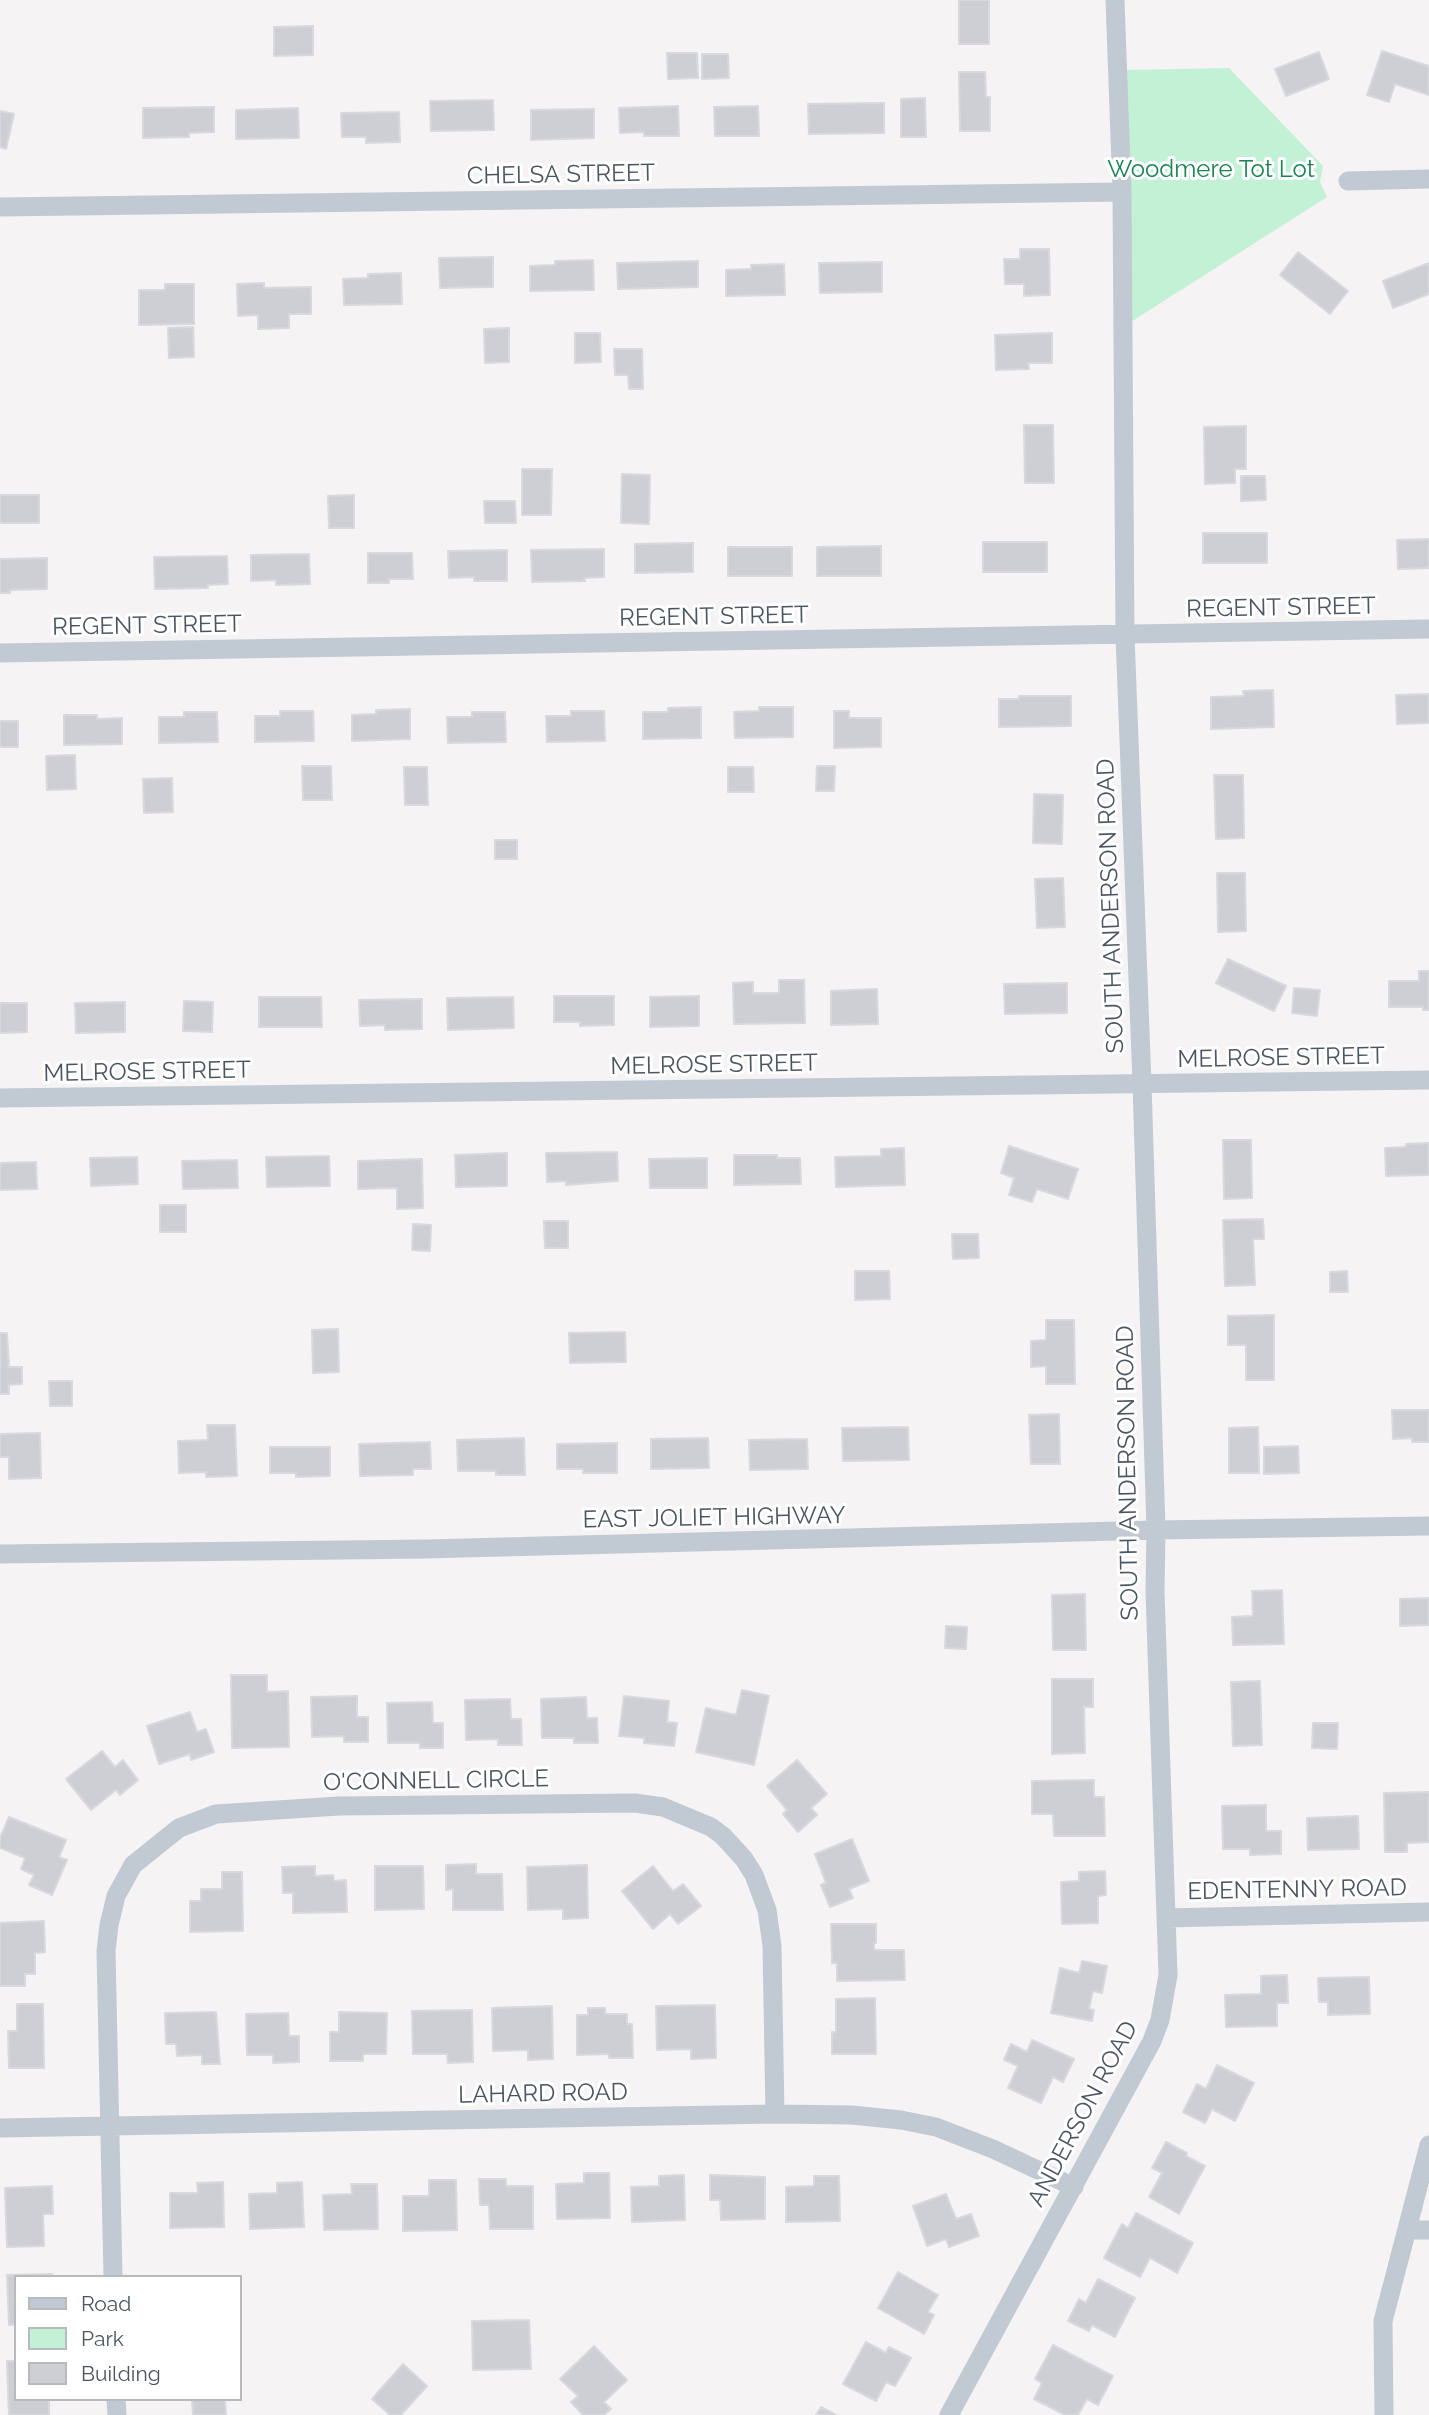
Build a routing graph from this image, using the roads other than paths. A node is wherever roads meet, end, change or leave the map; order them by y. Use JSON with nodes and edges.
{"nodes":[{"id":1,"x":1115,"y":0,"type":"edge"},
{"id":2,"x":1429,"y":179,"type":"edge"},
{"id":3,"x":1348,"y":181,"type":"dead end"},
{"id":4,"x":1122,"y":192,"type":"junction"},
{"id":5,"x":0,"y":207,"type":"edge"},
{"id":6,"x":1429,"y":629,"type":"edge"},
{"id":7,"x":1125,"y":635,"type":"junction"},
{"id":8,"x":0,"y":653,"type":"edge"},
{"id":9,"x":1429,"y":1080,"type":"edge"},
{"id":10,"x":1142,"y":1084,"type":"junction"},
{"id":11,"x":0,"y":1098,"type":"edge"},
{"id":12,"x":1429,"y":1526,"type":"edge"},
{"id":13,"x":1156,"y":1530,"type":"junction"},
{"id":14,"x":0,"y":1554,"type":"edge"},
{"id":15,"x":1162,"y":1811,"type":"joint"},
{"id":16,"x":1429,"y":1912,"type":"edge"},
{"id":17,"x":1166,"y":1918,"type":"junction"},
{"id":18,"x":775,"y":2114,"type":"junction"},
{"id":19,"x":110,"y":2126,"type":"junction"},
{"id":20,"x":0,"y":2128,"type":"edge"},
{"id":21,"x":1429,"y":2145,"type":"edge"},
{"id":22,"x":1074,"y":2187,"type":"junction"},
{"id":23,"x":1407,"y":2230,"type":"junction"},
{"id":24,"x":1429,"y":2230,"type":"edge"},
{"id":25,"x":113,"y":2275,"type":"edge"},
{"id":26,"x":949,"y":2415,"type":"edge"},
{"id":27,"x":1384,"y":2415,"type":"edge"}],
"edges":[{"from":1,"to":4,"type":"street","name":"SOUTH ANDERSON ROAD"},
{"from":2,"to":3,"type":"street"},
{"from":4,"to":5,"type":"street","name":"CHELSA STREET"},
{"from":4,"to":7,"type":"street","name":"SOUTH ANDERSON ROAD"},
{"from":6,"to":7,"type":"street","name":"REGENT STREET"},
{"from":7,"to":8,"type":"street","name":"REGENT STREET"},
{"from":7,"to":10,"type":"street","name":"SOUTH ANDERSON ROAD"},
{"from":9,"to":10,"type":"street","name":"MELROSE STREET"},
{"from":10,"to":11,"type":"street","name":"MELROSE STREET"},
{"from":10,"to":13,"type":"street","name":"SOUTH ANDERSON ROAD"},
{"from":12,"to":13,"type":"street","name":"EAST JOLIET HIGHWAY"},
{"from":13,"to":14,"type":"street","name":"EAST JOLIET HIGHWAY"},
{"from":13,"to":15,"type":"street","name":"SOUTH ANDERSON ROAD"},
{"from":15,"to":17,"type":"street","name":"ANDERSON ROAD"},
{"from":16,"to":17,"type":"street","name":"EDENTENNY ROAD"},
{"from":17,"to":22,"type":"street","name":"ANDERSON ROAD"},
{"from":18,"to":19,"type":"street","name":"LAHARD ROAD"},
{"from":18,"to":19,"type":"street","name":"O'CONNELL CIRCLE"},
{"from":18,"to":22,"type":"street","name":"LAHARD ROAD"},
{"from":19,"to":20,"type":"street","name":"LAHARD ROAD"},
{"from":19,"to":25,"type":"street","name":"O'CONNELL CIRCLE"},
{"from":21,"to":23,"type":"street"},
{"from":22,"to":26,"type":"street","name":"ANDERSON ROAD"},
{"from":23,"to":24,"type":"street"},
{"from":23,"to":27,"type":"street"}]}
